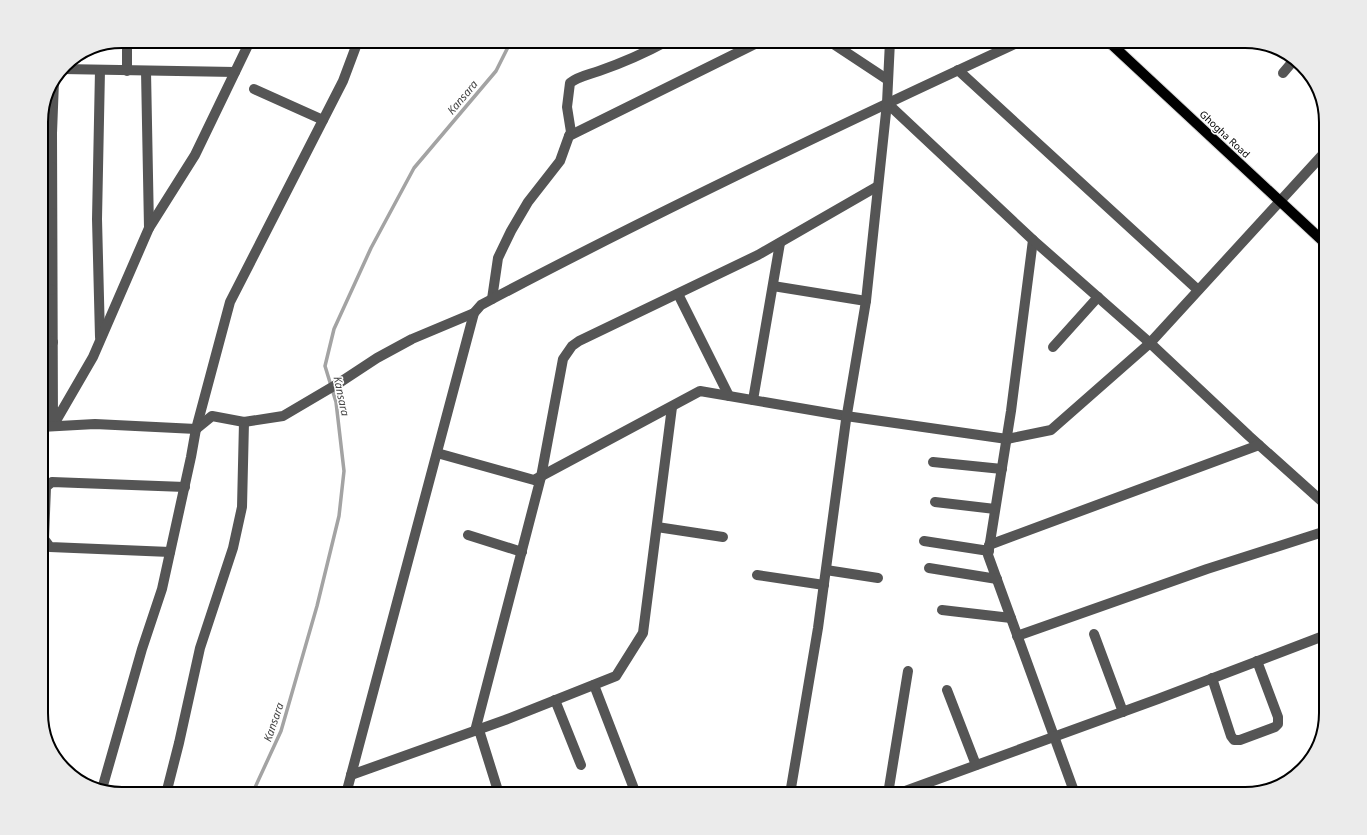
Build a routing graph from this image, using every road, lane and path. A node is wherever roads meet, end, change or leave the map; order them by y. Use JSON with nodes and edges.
{"nodes":[{"id":1,"x":127,"y":48,"type":"edge"},
{"id":2,"x":247,"y":48,"type":"edge"},
{"id":3,"x":355,"y":48,"type":"edge"},
{"id":4,"x":653,"y":48,"type":"edge"},
{"id":5,"x":747,"y":48,"type":"edge"},
{"id":6,"x":840,"y":48,"type":"edge"},
{"id":7,"x":890,"y":48,"type":"edge"},
{"id":8,"x":1006,"y":48,"type":"edge"},
{"id":9,"x":1116,"y":48,"type":"edge"},
{"id":10,"x":1291,"y":64,"type":"edge"},
{"id":11,"x":70,"y":69,"type":"edge"},
{"id":12,"x":100,"y":70,"type":"junction"},
{"id":13,"x":958,"y":70,"type":"junction"},
{"id":14,"x":127,"y":71,"type":"junction"},
{"id":15,"x":146,"y":71,"type":"junction"},
{"id":16,"x":235,"y":72,"type":"junction"},
{"id":17,"x":1283,"y":73,"type":"dead end"},
{"id":18,"x":888,"y":80,"type":"junction"},
{"id":19,"x":254,"y":89,"type":"dead end"},
{"id":20,"x":54,"y":95,"type":"edge"},
{"id":21,"x":887,"y":103,"type":"junction"},
{"id":22,"x":323,"y":120,"type":"junction"},
{"id":23,"x":570,"y":136,"type":"junction"},
{"id":24,"x":1319,"y":159,"type":"edge"},
{"id":25,"x":48,"y":167,"type":"edge"},
{"id":26,"x":52,"y":167,"type":"junction"},
{"id":27,"x":878,"y":186,"type":"junction"},
{"id":28,"x":1280,"y":201,"type":"junction"},
{"id":29,"x":48,"y":213,"type":"edge"},
{"id":30,"x":52,"y":213,"type":"junction"},
{"id":31,"x":149,"y":228,"type":"junction"},
{"id":32,"x":1319,"y":237,"type":"edge"},
{"id":33,"x":1033,"y":240,"type":"junction"},
{"id":34,"x":48,"y":243,"type":"edge"},
{"id":35,"x":52,"y":243,"type":"junction"},
{"id":36,"x":780,"y":243,"type":"junction"},
{"id":37,"x":773,"y":286,"type":"junction"},
{"id":38,"x":48,"y":290,"type":"edge"},
{"id":39,"x":52,"y":290,"type":"junction"},
{"id":40,"x":1198,"y":290,"type":"junction"},
{"id":41,"x":678,"y":294,"type":"junction"},
{"id":42,"x":1098,"y":297,"type":"junction"},
{"id":43,"x":492,"y":299,"type":"junction"},
{"id":44,"x":866,"y":301,"type":"junction"},
{"id":45,"x":474,"y":313,"type":"junction"},
{"id":46,"x":100,"y":341,"type":"junction"},
{"id":47,"x":48,"y":342,"type":"edge"},
{"id":48,"x":53,"y":342,"type":"junction"},
{"id":49,"x":1150,"y":343,"type":"junction"},
{"id":50,"x":1053,"y":347,"type":"dead end"},
{"id":51,"x":729,"y":396,"type":"junction"},
{"id":52,"x":753,"y":400,"type":"junction"},
{"id":53,"x":672,"y":407,"type":"junction"},
{"id":54,"x":846,"y":416,"type":"junction"},
{"id":55,"x":244,"y":422,"type":"junction"},
{"id":56,"x":48,"y":426,"type":"edge"},
{"id":57,"x":53,"y":426,"type":"junction"},
{"id":58,"x":196,"y":429,"type":"junction"},
{"id":59,"x":1007,"y":439,"type":"junction"},
{"id":60,"x":1259,"y":445,"type":"junction"},
{"id":61,"x":437,"y":453,"type":"junction"},
{"id":62,"x":933,"y":462,"type":"dead end"},
{"id":63,"x":1002,"y":469,"type":"junction"},
{"id":64,"x":541,"y":477,"type":"junction"},
{"id":65,"x":48,"y":485,"type":"edge"},
{"id":66,"x":185,"y":487,"type":"junction"},
{"id":67,"x":1319,"y":499,"type":"edge"},
{"id":68,"x":935,"y":502,"type":"dead end"},
{"id":69,"x":995,"y":509,"type":"junction"},
{"id":70,"x":657,"y":527,"type":"junction"},
{"id":71,"x":1319,"y":533,"type":"edge"},
{"id":72,"x":468,"y":535,"type":"dead end"},
{"id":73,"x":723,"y":537,"type":"dead end"},
{"id":74,"x":924,"y":541,"type":"dead end"},
{"id":75,"x":48,"y":544,"type":"edge"},
{"id":76,"x":989,"y":548,"type":"junction"},
{"id":77,"x":170,"y":552,"type":"junction"},
{"id":78,"x":522,"y":552,"type":"junction"},
{"id":79,"x":929,"y":568,"type":"dead end"},
{"id":80,"x":826,"y":570,"type":"junction"},
{"id":81,"x":757,"y":574,"type":"dead end"},
{"id":82,"x":878,"y":578,"type":"dead end"},
{"id":83,"x":997,"y":579,"type":"junction"},
{"id":84,"x":824,"y":585,"type":"junction"},
{"id":85,"x":942,"y":610,"type":"dead end"},
{"id":86,"x":1011,"y":618,"type":"junction"},
{"id":87,"x":1094,"y":634,"type":"dead end"},
{"id":88,"x":1017,"y":636,"type":"junction"},
{"id":89,"x":1319,"y":638,"type":"edge"},
{"id":90,"x":1257,"y":661,"type":"junction"},
{"id":91,"x":908,"y":671,"type":"dead end"},
{"id":92,"x":1212,"y":678,"type":"junction"},
{"id":93,"x":594,"y":685,"type":"junction"},
{"id":94,"x":947,"y":690,"type":"dead end"},
{"id":95,"x":555,"y":700,"type":"junction"},
{"id":96,"x":1123,"y":712,"type":"junction"},
{"id":97,"x":477,"y":730,"type":"junction"},
{"id":98,"x":1054,"y":737,"type":"junction"},
{"id":99,"x":581,"y":765,"type":"dead end"},
{"id":100,"x":976,"y":765,"type":"junction"},
{"id":101,"x":351,"y":775,"type":"junction"},
{"id":102,"x":103,"y":784,"type":"edge"},
{"id":103,"x":168,"y":787,"type":"edge"},
{"id":104,"x":348,"y":787,"type":"edge"},
{"id":105,"x":497,"y":787,"type":"edge"},
{"id":106,"x":633,"y":787,"type":"edge"},
{"id":107,"x":791,"y":787,"type":"edge"},
{"id":108,"x":889,"y":787,"type":"edge"},
{"id":109,"x":915,"y":787,"type":"edge"},
{"id":110,"x":1072,"y":787,"type":"edge"}],
"edges":[{"from":1,"to":14,"type":"street"},
{"from":2,"to":16,"type":"street"},
{"from":3,"to":22,"type":"street"},
{"from":4,"to":23,"type":"street"},
{"from":5,"to":23,"type":"street"},
{"from":6,"to":18,"type":"street"},
{"from":7,"to":18,"type":"street"},
{"from":8,"to":13,"type":"street"},
{"from":9,"to":28,"type":"main road","name":"Ghogha Road"},
{"from":10,"to":17,"type":"street"},
{"from":11,"to":12,"type":"street"},
{"from":12,"to":14,"type":"street"},
{"from":12,"to":46,"type":"street"},
{"from":13,"to":21,"type":"street"},
{"from":13,"to":40,"type":"street"},
{"from":14,"to":15,"type":"street"},
{"from":15,"to":16,"type":"street"},
{"from":15,"to":31,"type":"street"},
{"from":16,"to":31,"type":"street"},
{"from":18,"to":21,"type":"street"},
{"from":19,"to":22,"type":"street"},
{"from":20,"to":26,"type":"street"},
{"from":21,"to":27,"type":"street"},
{"from":21,"to":33,"type":"street"},
{"from":21,"to":43,"type":"street"},
{"from":22,"to":58,"type":"street"},
{"from":23,"to":43,"type":"street"},
{"from":24,"to":28,"type":"street"},
{"from":25,"to":26,"type":"street"},
{"from":26,"to":30,"type":"street"},
{"from":27,"to":36,"type":"street"},
{"from":27,"to":44,"type":"street"},
{"from":28,"to":32,"type":"main road","name":"Ghogha Road"},
{"from":28,"to":40,"type":"street"},
{"from":29,"to":30,"type":"street"},
{"from":30,"to":35,"type":"street"},
{"from":31,"to":46,"type":"street"},
{"from":33,"to":42,"type":"street"},
{"from":33,"to":59,"type":"street"},
{"from":34,"to":35,"type":"street"},
{"from":35,"to":39,"type":"street"},
{"from":36,"to":37,"type":"street"},
{"from":36,"to":41,"type":"street"},
{"from":37,"to":44,"type":"street"},
{"from":37,"to":52,"type":"street"},
{"from":38,"to":39,"type":"street"},
{"from":39,"to":48,"type":"street"},
{"from":40,"to":49,"type":"street"},
{"from":41,"to":51,"type":"street"},
{"from":41,"to":64,"type":"street"},
{"from":42,"to":49,"type":"street"},
{"from":42,"to":50,"type":"street"},
{"from":43,"to":45,"type":"street"},
{"from":44,"to":54,"type":"street"},
{"from":45,"to":55,"type":"street"},
{"from":45,"to":61,"type":"street"},
{"from":46,"to":57,"type":"street"},
{"from":47,"to":48,"type":"street"},
{"from":48,"to":57,"type":"street"},
{"from":49,"to":59,"type":"street"},
{"from":49,"to":60,"type":"street"},
{"from":51,"to":52,"type":"street"},
{"from":51,"to":53,"type":"street"},
{"from":52,"to":54,"type":"street"},
{"from":53,"to":64,"type":"street"},
{"from":53,"to":70,"type":"street"},
{"from":54,"to":59,"type":"street"},
{"from":54,"to":80,"type":"street"},
{"from":55,"to":58,"type":"street"},
{"from":55,"to":103,"type":"street"},
{"from":56,"to":57,"type":"street"},
{"from":57,"to":58,"type":"street"},
{"from":58,"to":66,"type":"street"},
{"from":59,"to":63,"type":"street"},
{"from":60,"to":67,"type":"street"},
{"from":60,"to":76,"type":"street"},
{"from":61,"to":64,"type":"street"},
{"from":61,"to":101,"type":"street"},
{"from":62,"to":63,"type":"street"},
{"from":63,"to":69,"type":"street"},
{"from":64,"to":78,"type":"street"},
{"from":65,"to":66,"type":"street"},
{"from":66,"to":77,"type":"street"},
{"from":68,"to":69,"type":"street"},
{"from":69,"to":76,"type":"street"},
{"from":70,"to":73,"type":"street"},
{"from":70,"to":93,"type":"street"},
{"from":71,"to":88,"type":"street"},
{"from":72,"to":78,"type":"street"},
{"from":74,"to":76,"type":"street"},
{"from":75,"to":77,"type":"street"},
{"from":76,"to":83,"type":"street"},
{"from":77,"to":102,"type":"street"},
{"from":78,"to":97,"type":"street"},
{"from":79,"to":83,"type":"street"},
{"from":80,"to":82,"type":"street"},
{"from":80,"to":84,"type":"street"},
{"from":81,"to":84,"type":"street"},
{"from":83,"to":86,"type":"street"},
{"from":84,"to":107,"type":"street"},
{"from":85,"to":86,"type":"street"},
{"from":86,"to":88,"type":"street"},
{"from":87,"to":96,"type":"street"},
{"from":88,"to":98,"type":"street"},
{"from":89,"to":90,"type":"street"},
{"from":90,"to":92,"type":"street"},
{"from":90,"to":92,"type":"street"},
{"from":91,"to":108,"type":"street"},
{"from":92,"to":96,"type":"street"},
{"from":93,"to":95,"type":"street"},
{"from":93,"to":106,"type":"street"},
{"from":94,"to":100,"type":"street"},
{"from":95,"to":97,"type":"street"},
{"from":95,"to":99,"type":"street"},
{"from":96,"to":98,"type":"street"},
{"from":97,"to":101,"type":"street"},
{"from":97,"to":105,"type":"street"},
{"from":98,"to":100,"type":"street"},
{"from":98,"to":110,"type":"street"},
{"from":100,"to":109,"type":"street"},
{"from":101,"to":104,"type":"street"}]}
